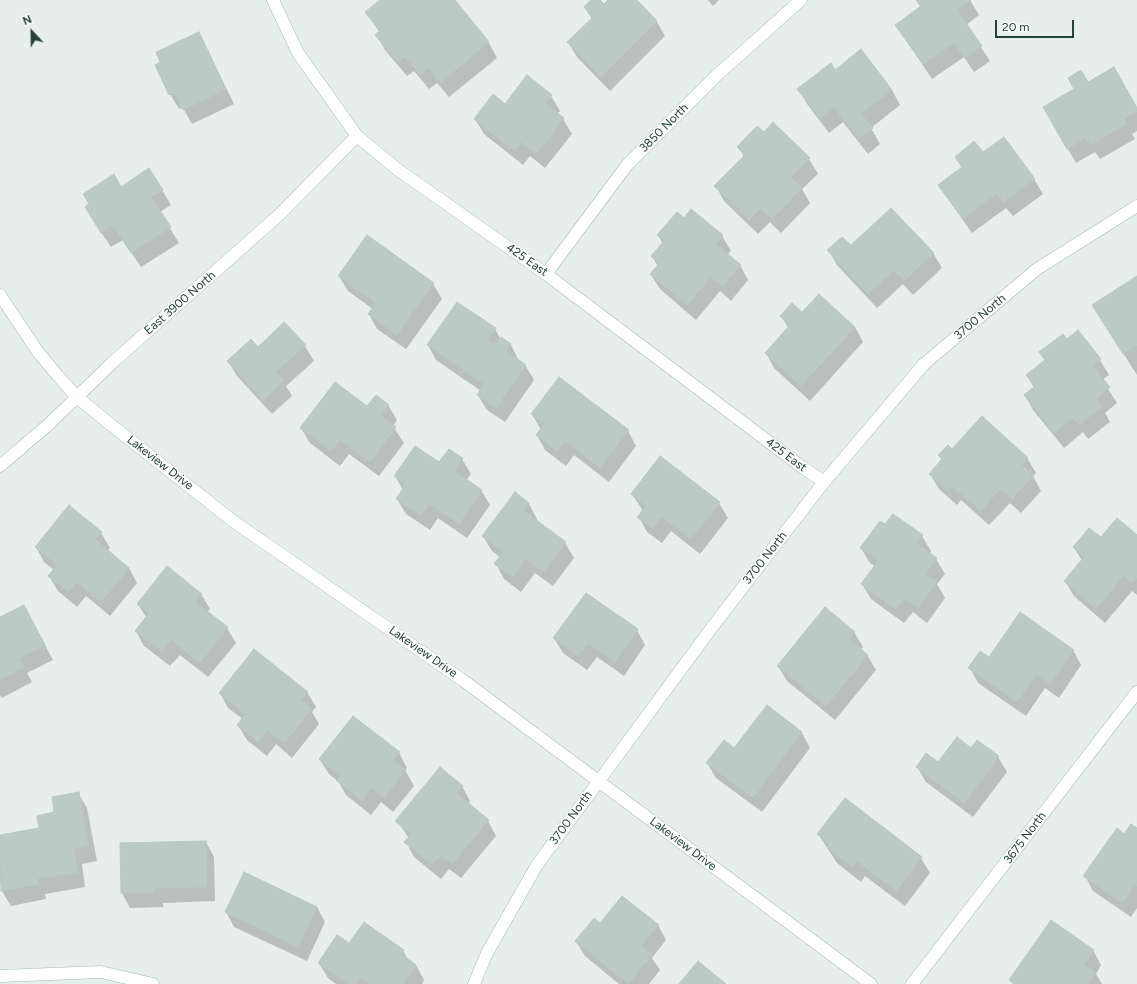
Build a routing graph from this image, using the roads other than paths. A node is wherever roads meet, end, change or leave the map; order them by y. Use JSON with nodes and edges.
{"nodes":[{"id":1,"x":273,"y":0,"type":"edge"},
{"id":2,"x":801,"y":0,"type":"edge"},
{"id":3,"x":357,"y":136,"type":"junction"},
{"id":4,"x":1137,"y":206,"type":"edge"},
{"id":5,"x":546,"y":274,"type":"junction"},
{"id":6,"x":0,"y":294,"type":"edge"},
{"id":7,"x":77,"y":397,"type":"junction"},
{"id":8,"x":0,"y":466,"type":"edge"},
{"id":9,"x":824,"y":482,"type":"junction"},
{"id":10,"x":1137,"y":692,"type":"edge"},
{"id":11,"x":599,"y":781,"type":"junction"},
{"id":12,"x":0,"y":976,"type":"edge"},
{"id":13,"x":153,"y":984,"type":"edge"},
{"id":14,"x":474,"y":984,"type":"edge"},
{"id":15,"x":871,"y":984,"type":"edge"},
{"id":16,"x":912,"y":984,"type":"edge"}],
"edges":[{"from":1,"to":3,"type":"street","name":"425 East"},
{"from":2,"to":5,"type":"street","name":"3850 North"},
{"from":3,"to":5,"type":"street","name":"425 East"},
{"from":3,"to":7,"type":"street","name":"East 3900 North"},
{"from":4,"to":9,"type":"street","name":"3700 North"},
{"from":5,"to":9,"type":"street","name":"425 East"},
{"from":6,"to":7,"type":"street","name":"Lakeview Drive"},
{"from":7,"to":8,"type":"street","name":"East 3900 North"},
{"from":7,"to":11,"type":"street","name":"Lakeview Drive"},
{"from":9,"to":11,"type":"street","name":"3700 North"},
{"from":10,"to":16,"type":"street","name":"3675 North"},
{"from":11,"to":14,"type":"street","name":"3700 North"},
{"from":11,"to":15,"type":"street","name":"Lakeview Drive"},
{"from":12,"to":13,"type":"street"}]}
